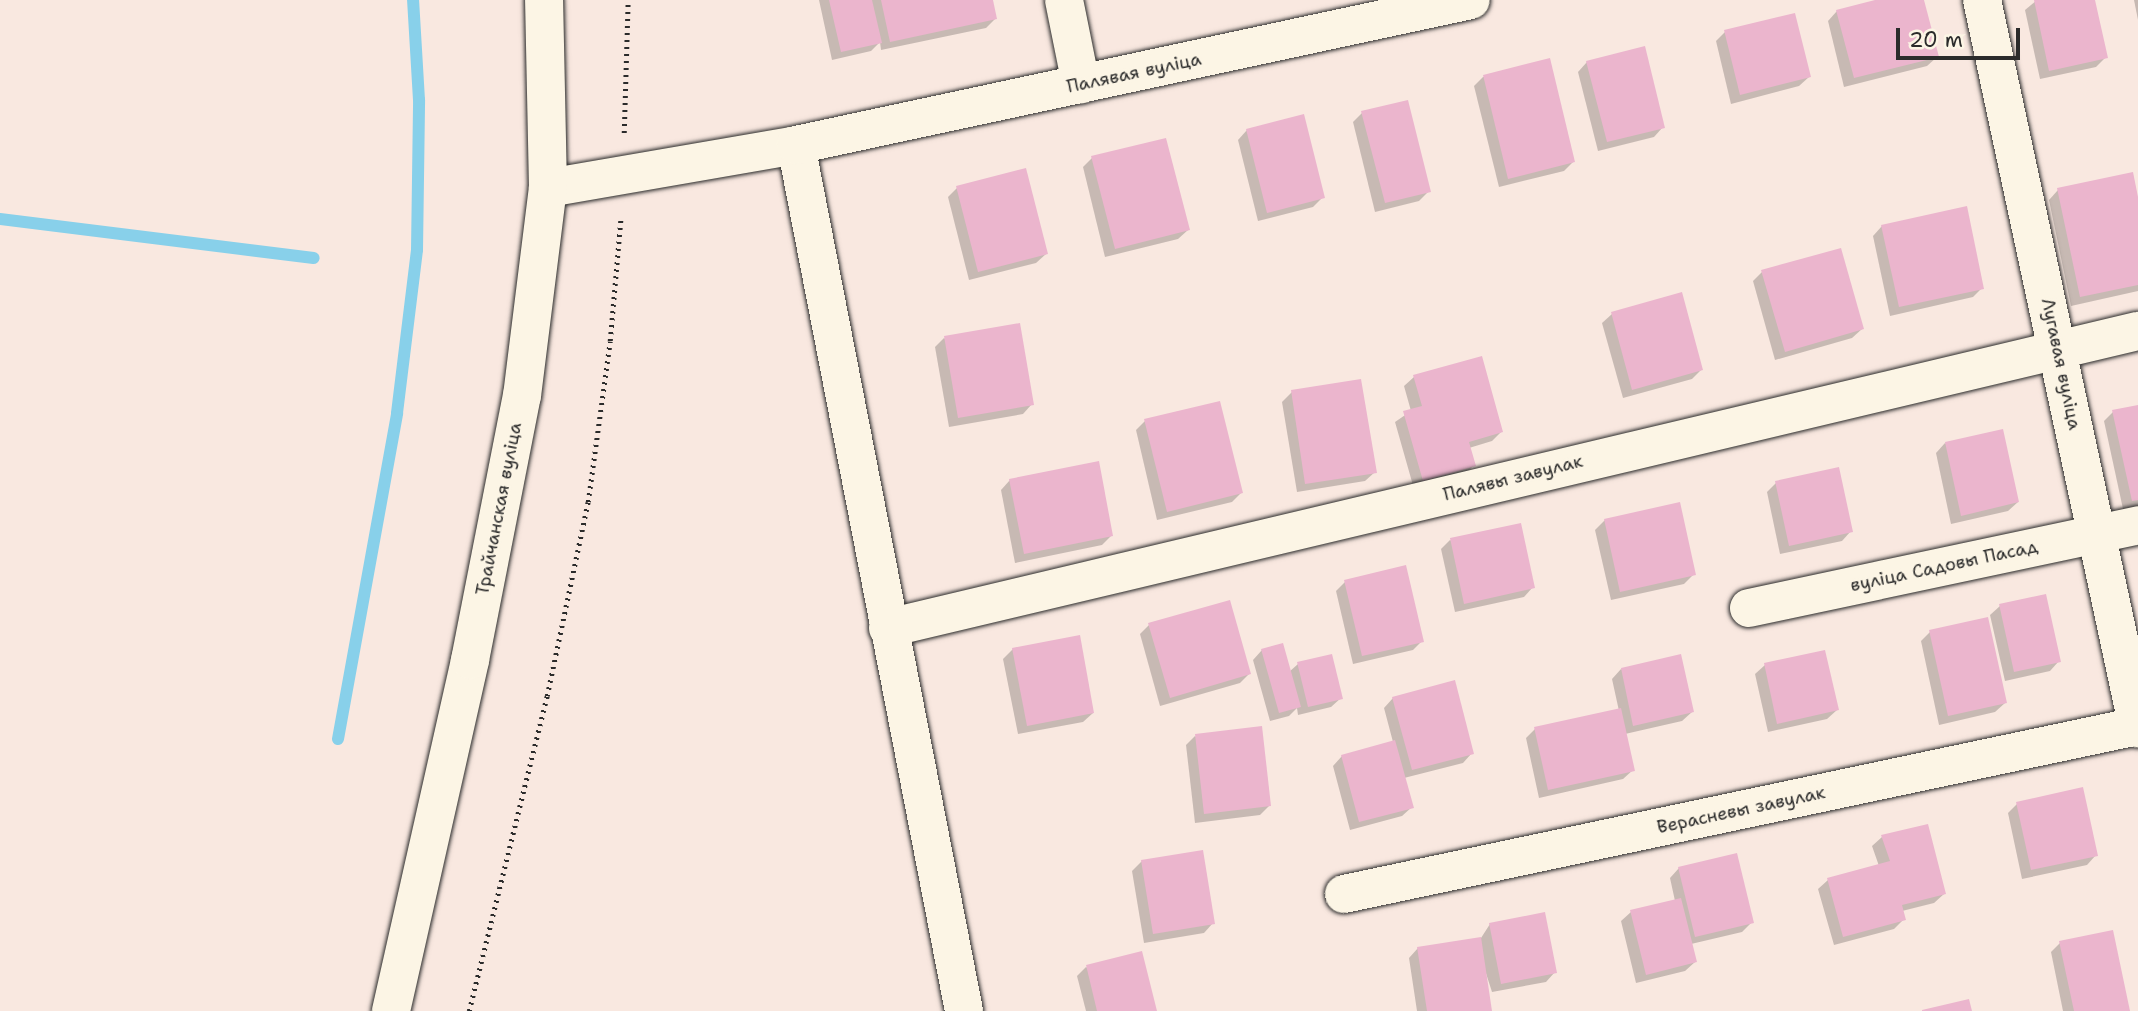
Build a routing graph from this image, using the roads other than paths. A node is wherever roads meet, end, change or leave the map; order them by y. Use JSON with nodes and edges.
{"nodes":[{"id":1,"x":544,"y":0,"type":"edge"},
{"id":2,"x":1064,"y":0,"type":"edge"},
{"id":3,"x":1471,"y":0,"type":"edge"},
{"id":4,"x":1982,"y":0,"type":"edge"},
{"id":5,"x":1081,"y":84,"type":"junction"},
{"id":6,"x":796,"y":145,"type":"junction"},
{"id":7,"x":548,"y":188,"type":"junction"},
{"id":8,"x":2138,"y":331,"type":"edge"},
{"id":9,"x":2058,"y":347,"type":"junction"},
{"id":10,"x":2138,"y":525,"type":"edge"},
{"id":11,"x":2095,"y":534,"type":"junction"},
{"id":12,"x":1749,"y":608,"type":"dead end"},
{"id":13,"x":888,"y":628,"type":"junction"},
{"id":14,"x":2138,"y":726,"type":"edge"},
{"id":15,"x":1344,"y":894,"type":"dead end"},
{"id":16,"x":391,"y":1011,"type":"edge"},
{"id":17,"x":964,"y":1011,"type":"edge"}],
"edges":[{"from":1,"to":7,"type":"street","name":"Трайчанская вуліца"},
{"from":2,"to":5,"type":"street"},
{"from":3,"to":5,"type":"street","name":"Палявая вуліца"},
{"from":4,"to":9,"type":"street","name":"Лугавая вуліца"},
{"from":5,"to":6,"type":"street","name":"Палявая вуліца"},
{"from":6,"to":7,"type":"street","name":"Палявая вуліца"},
{"from":6,"to":13,"type":"street"},
{"from":7,"to":16,"type":"street","name":"Трайчанская вуліца"},
{"from":8,"to":9,"type":"street","name":"Палявы завулак"},
{"from":9,"to":11,"type":"street","name":"Лугавая вуліца"},
{"from":9,"to":13,"type":"street","name":"Палявы завулак"},
{"from":10,"to":11,"type":"street","name":"вуліца Садовы Пасад"},
{"from":11,"to":12,"type":"street","name":"вуліца Садовы Пасад"},
{"from":11,"to":14,"type":"street","name":"Лугавая вуліца"},
{"from":13,"to":17,"type":"street"},
{"from":14,"to":15,"type":"street","name":"Верасневы завулак"}]}
